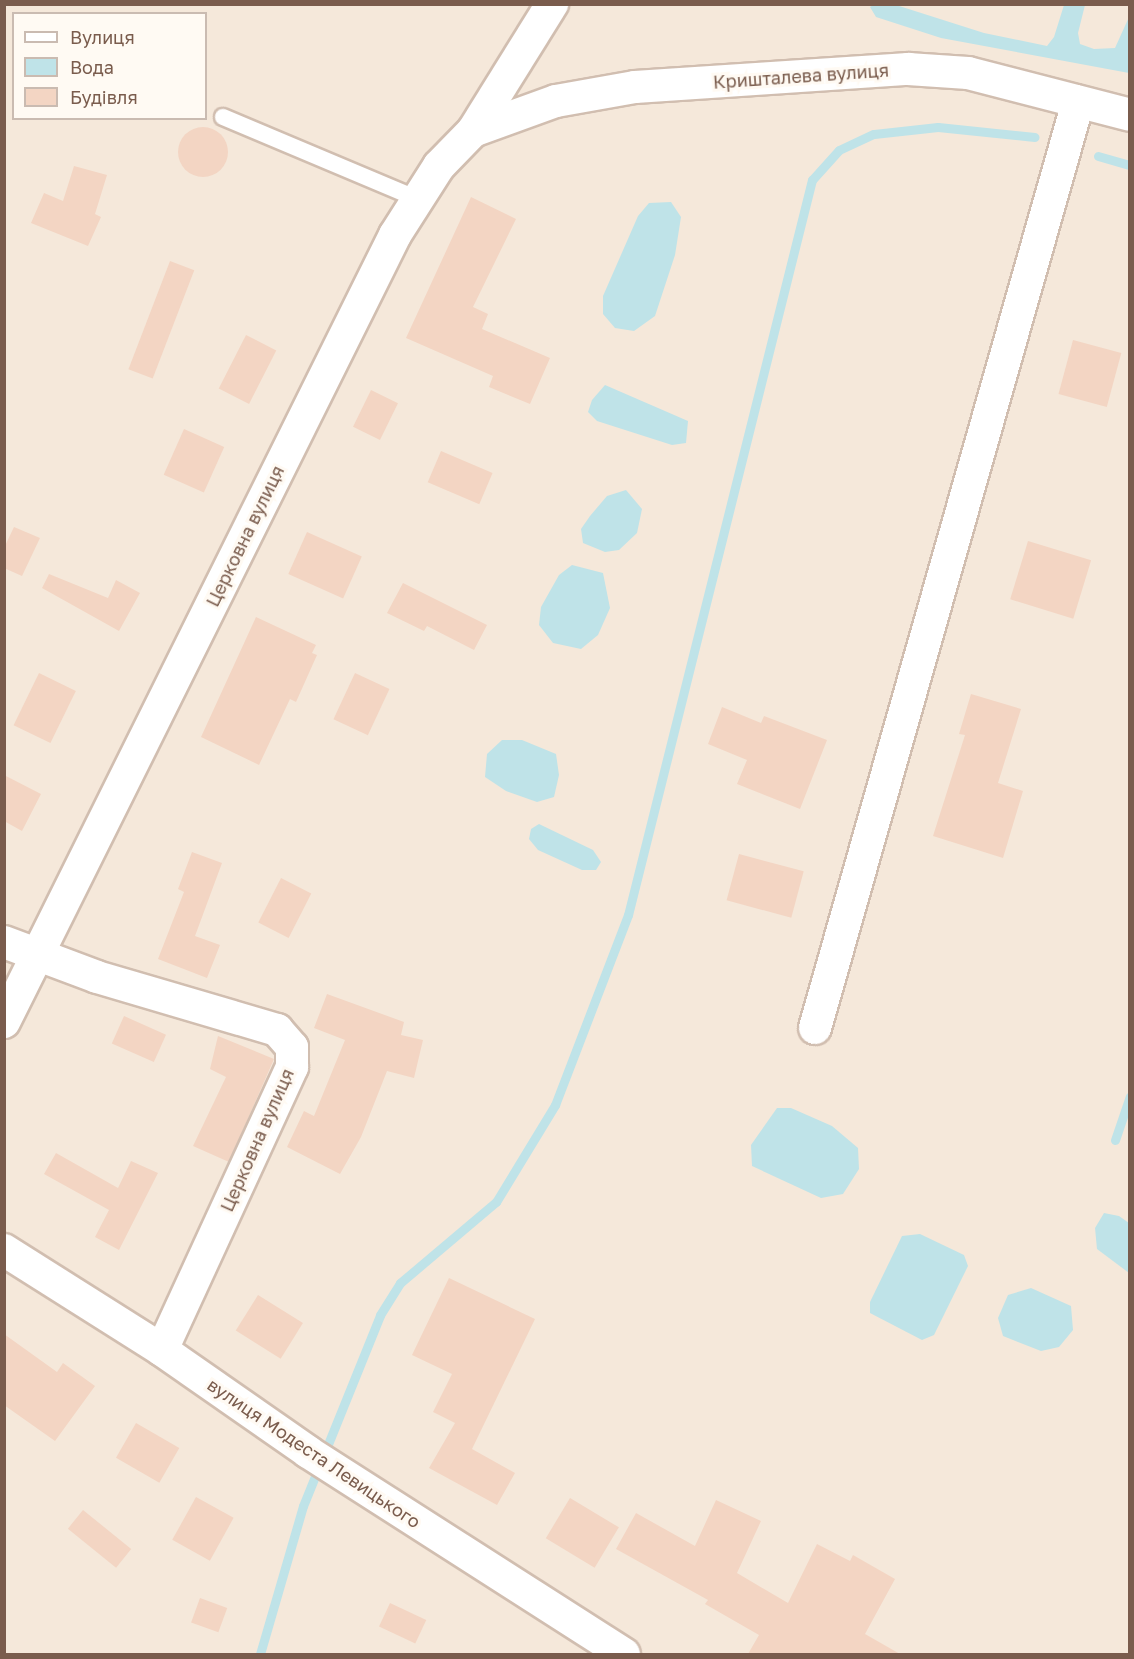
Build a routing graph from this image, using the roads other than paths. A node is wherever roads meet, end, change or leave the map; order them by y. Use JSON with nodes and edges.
{"nodes":[{"id":1,"x":552,"y":4,"type":"edge"},
{"id":2,"x":1077,"y":102,"type":"junction"},
{"id":3,"x":1130,"y":115,"type":"edge"},
{"id":4,"x":223,"y":117,"type":"dead end"},
{"id":5,"x":473,"y":132,"type":"junction"},
{"id":6,"x":418,"y":199,"type":"junction"},
{"id":7,"x":4,"y":942,"type":"edge"},
{"id":8,"x":38,"y":954,"type":"junction"},
{"id":9,"x":4,"y":1022,"type":"edge"},
{"id":10,"x":815,"y":1028,"type":"dead end"},
{"id":11,"x":4,"y":1250,"type":"edge"},
{"id":12,"x":162,"y":1350,"type":"junction"},
{"id":13,"x":624,"y":1654,"type":"edge"}],
"edges":[{"from":1,"to":5,"type":"street"},
{"from":2,"to":3,"type":"street","name":"Кришталева вулиця"},
{"from":2,"to":5,"type":"street","name":"Кришталева вулиця"},
{"from":2,"to":10,"type":"street"},
{"from":4,"to":6,"type":"lane"},
{"from":5,"to":6,"type":"street","name":"Церковна вулиця"},
{"from":6,"to":8,"type":"street","name":"Церковна вулиця"},
{"from":7,"to":8,"type":"street","name":"Церковна вулиця"},
{"from":8,"to":9,"type":"street","name":"Церковна вулиця"},
{"from":8,"to":12,"type":"street","name":"Церковна вулиця"},
{"from":11,"to":12,"type":"street","name":"вулиця Модеста Левицького"},
{"from":12,"to":13,"type":"street","name":"вулиця Модеста Левицького"}]}
